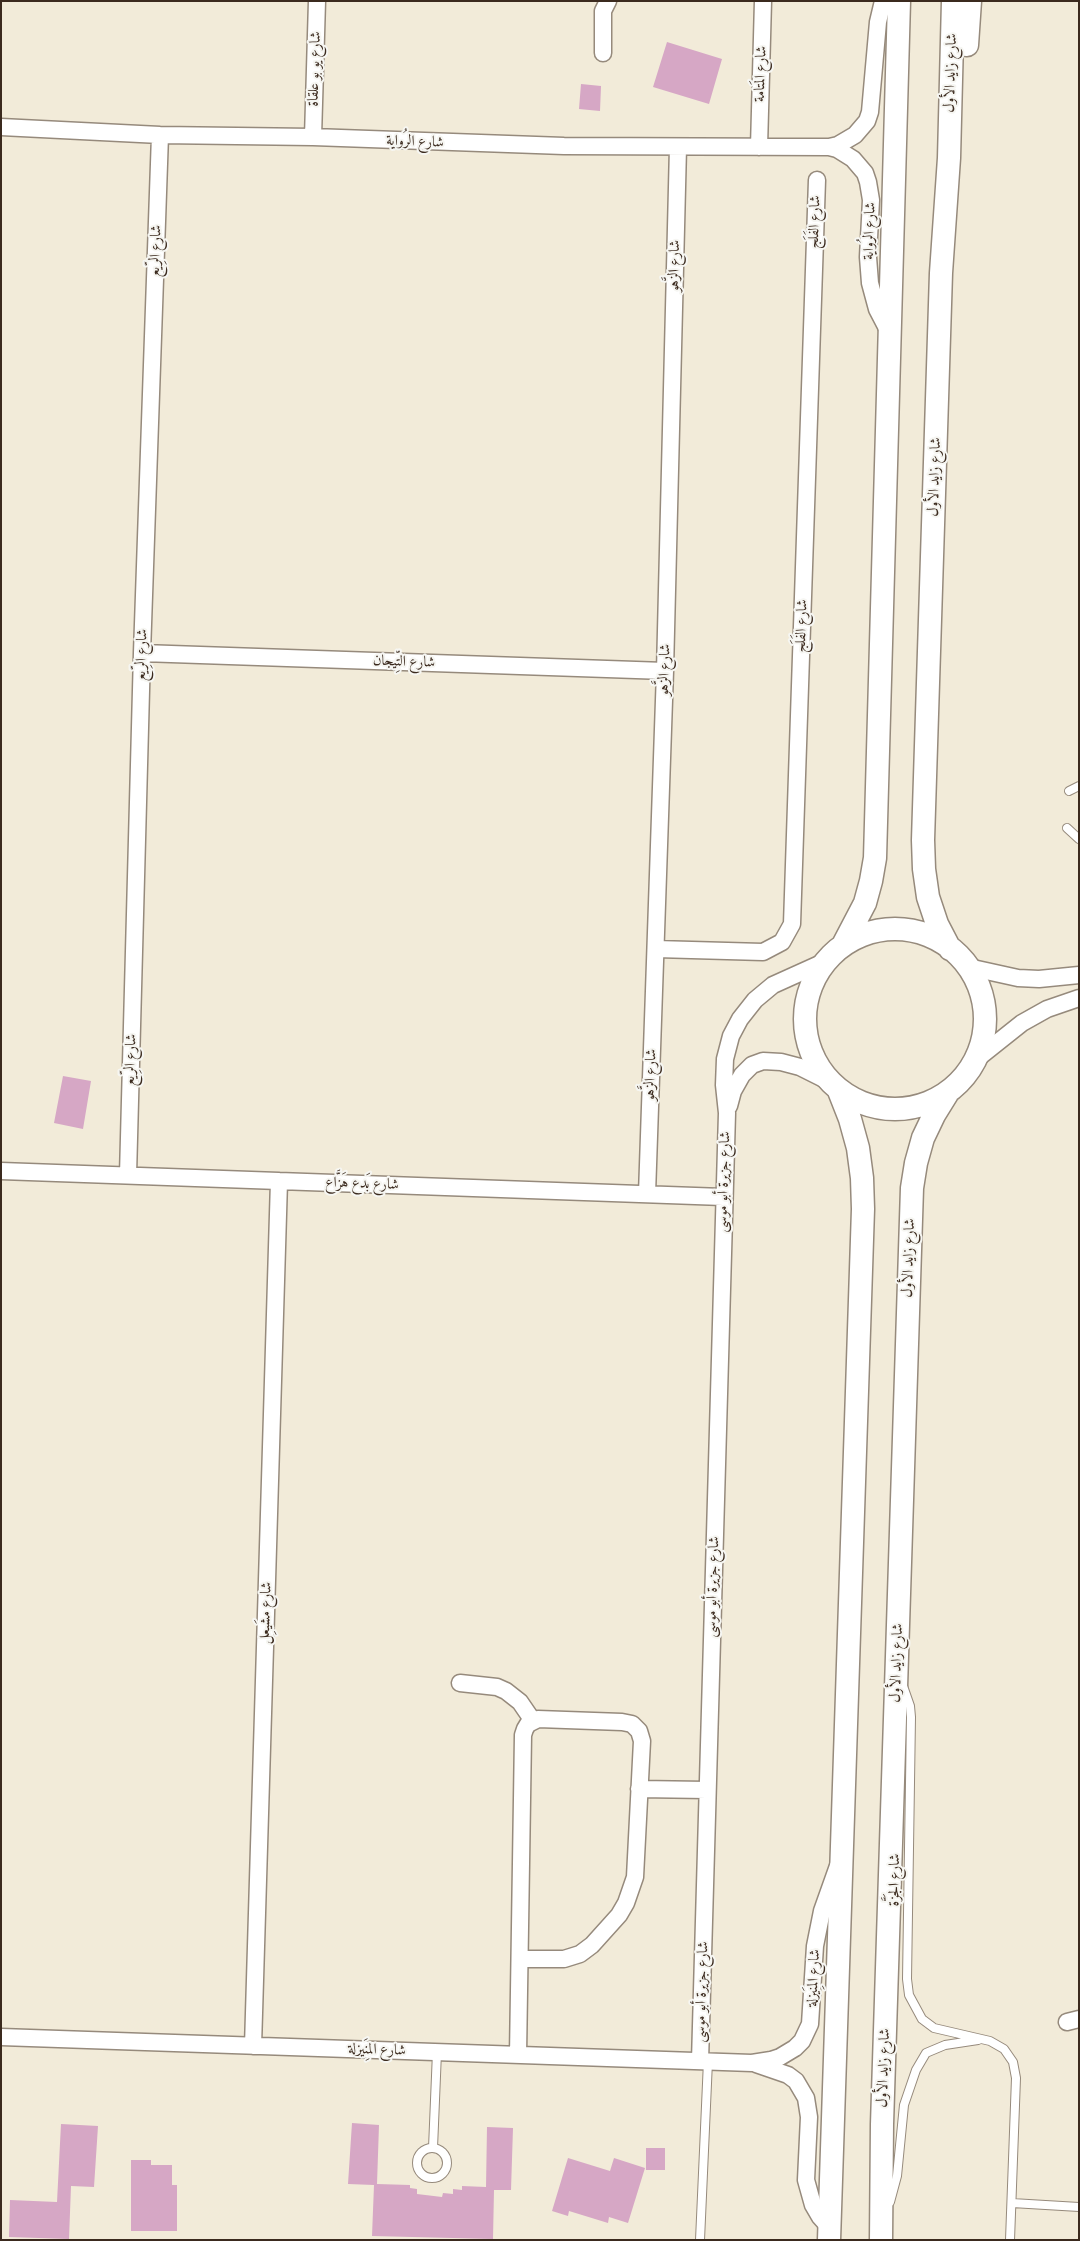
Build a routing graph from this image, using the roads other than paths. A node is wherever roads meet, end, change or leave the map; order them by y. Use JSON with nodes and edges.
{"nodes":[{"id":1,"x":317,"y":1,"type":"edge"},
{"id":2,"x":608,"y":1,"type":"edge"},
{"id":3,"x":763,"y":1,"type":"edge"},
{"id":4,"x":883,"y":1,"type":"edge"},
{"id":5,"x":899,"y":1,"type":"edge"},
{"id":6,"x":953,"y":1,"type":"edge"},
{"id":7,"x":970,"y":1,"type":"edge"},
{"id":8,"x":602,"y":54,"type":"dead end"},
{"id":9,"x":1,"y":127,"type":"edge"},
{"id":10,"x":160,"y":135,"type":"junction"},
{"id":11,"x":313,"y":138,"type":"junction"},
{"id":12,"x":829,"y":146,"type":"junction"},
{"id":13,"x":678,"y":147,"type":"junction"},
{"id":14,"x":759,"y":147,"type":"junction"},
{"id":15,"x":817,"y":180,"type":"dead end"},
{"id":16,"x":941,"y":273,"type":"junction"},
{"id":17,"x":889,"y":332,"type":"junction"},
{"id":18,"x":142,"y":653,"type":"junction"},
{"id":19,"x":665,"y":671,"type":"junction"},
{"id":20,"x":1079,"y":786,"type":"edge"},
{"id":21,"x":1069,"y":791,"type":"dead end"},
{"id":22,"x":1067,"y":828,"type":"dead end"},
{"id":23,"x":1079,"y":839,"type":"edge"},
{"id":24,"x":843,"y":945,"type":"junction"},
{"id":25,"x":950,"y":948,"type":"junction"},
{"id":26,"x":656,"y":949,"type":"junction"},
{"id":27,"x":824,"y":962,"type":"junction"},
{"id":28,"x":968,"y":967,"type":"junction"},
{"id":29,"x":1079,"y":974,"type":"edge"},
{"id":30,"x":1079,"y":998,"type":"edge"},
{"id":31,"x":978,"y":1058,"type":"junction"},
{"id":32,"x":834,"y":1086,"type":"junction"},
{"id":33,"x":947,"y":1094,"type":"junction"},
{"id":34,"x":727,"y":1113,"type":"junction"},
{"id":35,"x":1,"y":1171,"type":"edge"},
{"id":36,"x":128,"y":1175,"type":"junction"},
{"id":37,"x":279,"y":1180,"type":"junction"},
{"id":38,"x":647,"y":1194,"type":"junction"},
{"id":39,"x":723,"y":1196,"type":"junction"},
{"id":40,"x":897,"y":1676,"type":"junction"},
{"id":41,"x":460,"y":1683,"type":"dead end"},
{"id":42,"x":533,"y":1721,"type":"junction"},
{"id":43,"x":639,"y":1788,"type":"junction"},
{"id":44,"x":708,"y":1790,"type":"junction"},
{"id":45,"x":840,"y":1861,"type":"junction"},
{"id":46,"x":520,"y":1959,"type":"junction"},
{"id":47,"x":1,"y":2037,"type":"edge"},
{"id":48,"x":983,"y":2040,"type":"junction"},
{"id":49,"x":254,"y":2046,"type":"junction"},
{"id":50,"x":437,"y":2052,"type":"junction"},
{"id":51,"x":518,"y":2055,"type":"junction"},
{"id":52,"x":704,"y":2061,"type":"junction"},
{"id":53,"x":752,"y":2063,"type":"junction"},
{"id":54,"x":433,"y":2148,"type":"junction"},
{"id":55,"x":1012,"y":2203,"type":"junction"},
{"id":56,"x":1079,"y":2207,"type":"edge"},
{"id":57,"x":882,"y":2231,"type":"edge"},
{"id":58,"x":829,"y":2234,"type":"edge"},
{"id":59,"x":700,"y":2240,"type":"edge"},
{"id":60,"x":1010,"y":2240,"type":"edge"}],
"edges":[{"from":1,"to":11,"type":"street","name":"شارع يو بو علقاة"},
{"from":2,"to":8,"type":"street"},
{"from":3,"to":14,"type":"street","name":"شارع المَتامة"},
{"from":4,"to":12,"type":"street","name":"شارع الرُواية"},
{"from":5,"to":17,"type":"main road"},
{"from":6,"to":16,"type":"main road","name":"شارع زايد الأول"},
{"from":7,"to":16,"type":"main road"},
{"from":9,"to":10,"type":"street","name":"شارع الرُواية"},
{"from":10,"to":11,"type":"street","name":"شارع الرُواية"},
{"from":10,"to":18,"type":"street","name":"شارع الرِّيع"},
{"from":11,"to":13,"type":"street","name":"شارع الرُواية"},
{"from":12,"to":14,"type":"street","name":"شارع الرُواية"},
{"from":12,"to":17,"type":"street","name":"شارع الرُواية"},
{"from":13,"to":14,"type":"street","name":"شارع الرُواية"},
{"from":13,"to":19,"type":"street","name":"شارع الزَّهو"},
{"from":15,"to":26,"type":"street","name":"شارع الفَلَج"},
{"from":16,"to":25,"type":"main road","name":"شارع زايد الأول"},
{"from":17,"to":24,"type":"main road"},
{"from":18,"to":19,"type":"street","name":"شارع التِّيجان"},
{"from":18,"to":36,"type":"street","name":"شارع الرِّيع"},
{"from":19,"to":26,"type":"street","name":"شارع الزَّهو"},
{"from":20,"to":21,"type":"lane"},
{"from":22,"to":23,"type":"lane"},
{"from":24,"to":25,"type":"main road"},
{"from":24,"to":27,"type":"main road"},
{"from":25,"to":28,"type":"main road"},
{"from":26,"to":38,"type":"street","name":"شارع الزَّهو"},
{"from":27,"to":32,"type":"main road"},
{"from":27,"to":34,"type":"street","name":"شارع جزيرة أبو موسى"},
{"from":28,"to":29,"type":"street"},
{"from":28,"to":31,"type":"main road"},
{"from":30,"to":31,"type":"street"},
{"from":31,"to":33,"type":"main road"},
{"from":32,"to":33,"type":"main road"},
{"from":32,"to":34,"type":"street","name":"شارع جزيرة أبو موسى"},
{"from":32,"to":45,"type":"main road"},
{"from":33,"to":40,"type":"main road","name":"شارع زايد الأول"},
{"from":34,"to":39,"type":"street","name":"شارع جزيرة أبو موسى"},
{"from":35,"to":36,"type":"street","name":"شارع بَدع هَزَّاع"},
{"from":36,"to":37,"type":"street","name":"شارع بَدع هَزَّاع"},
{"from":37,"to":38,"type":"street","name":"شارع بَدع هَزَّاع"},
{"from":37,"to":49,"type":"street","name":"شارع مشَيعِل"},
{"from":38,"to":39,"type":"street","name":"شارع بَدع هَزَّاع"},
{"from":39,"to":44,"type":"street","name":"شارع جزيرة أبو موسى"},
{"from":40,"to":48,"type":"lane","name":"شارع الجَزَّة"},
{"from":40,"to":57,"type":"main road","name":"شارع زايد الأول"},
{"from":41,"to":42,"type":"street"},
{"from":42,"to":43,"type":"street"},
{"from":42,"to":46,"type":"street"},
{"from":43,"to":44,"type":"street"},
{"from":43,"to":46,"type":"street"},
{"from":44,"to":52,"type":"street","name":"شارع جزيرة أبو موسى"},
{"from":45,"to":53,"type":"street","name":"شارع المِنَيزلة"},
{"from":45,"to":58,"type":"main road"},
{"from":46,"to":51,"type":"street"},
{"from":47,"to":49,"type":"street","name":"شارع المِنَيزلة"},
{"from":48,"to":55,"type":"lane","name":"شارع الجَزَّة"},
{"from":48,"to":57,"type":"lane"},
{"from":49,"to":50,"type":"street","name":"شارع المِنَيزلة"},
{"from":50,"to":51,"type":"street","name":"شارع المِنَيزلة"},
{"from":50,"to":54,"type":"lane"},
{"from":51,"to":52,"type":"street","name":"شارع المِنَيزلة"},
{"from":52,"to":53,"type":"street","name":"شارع المِنَيزلة"},
{"from":52,"to":59,"type":"lane","name":"شارع جزيرة أبو موسى"},
{"from":53,"to":58,"type":"street","name":"شارع المِنَيزلة"},
{"from":54,"to":54,"type":"lane"},
{"from":55,"to":56,"type":"lane"},
{"from":55,"to":60,"type":"lane","name":"شارع الجَزَّة"}]}
